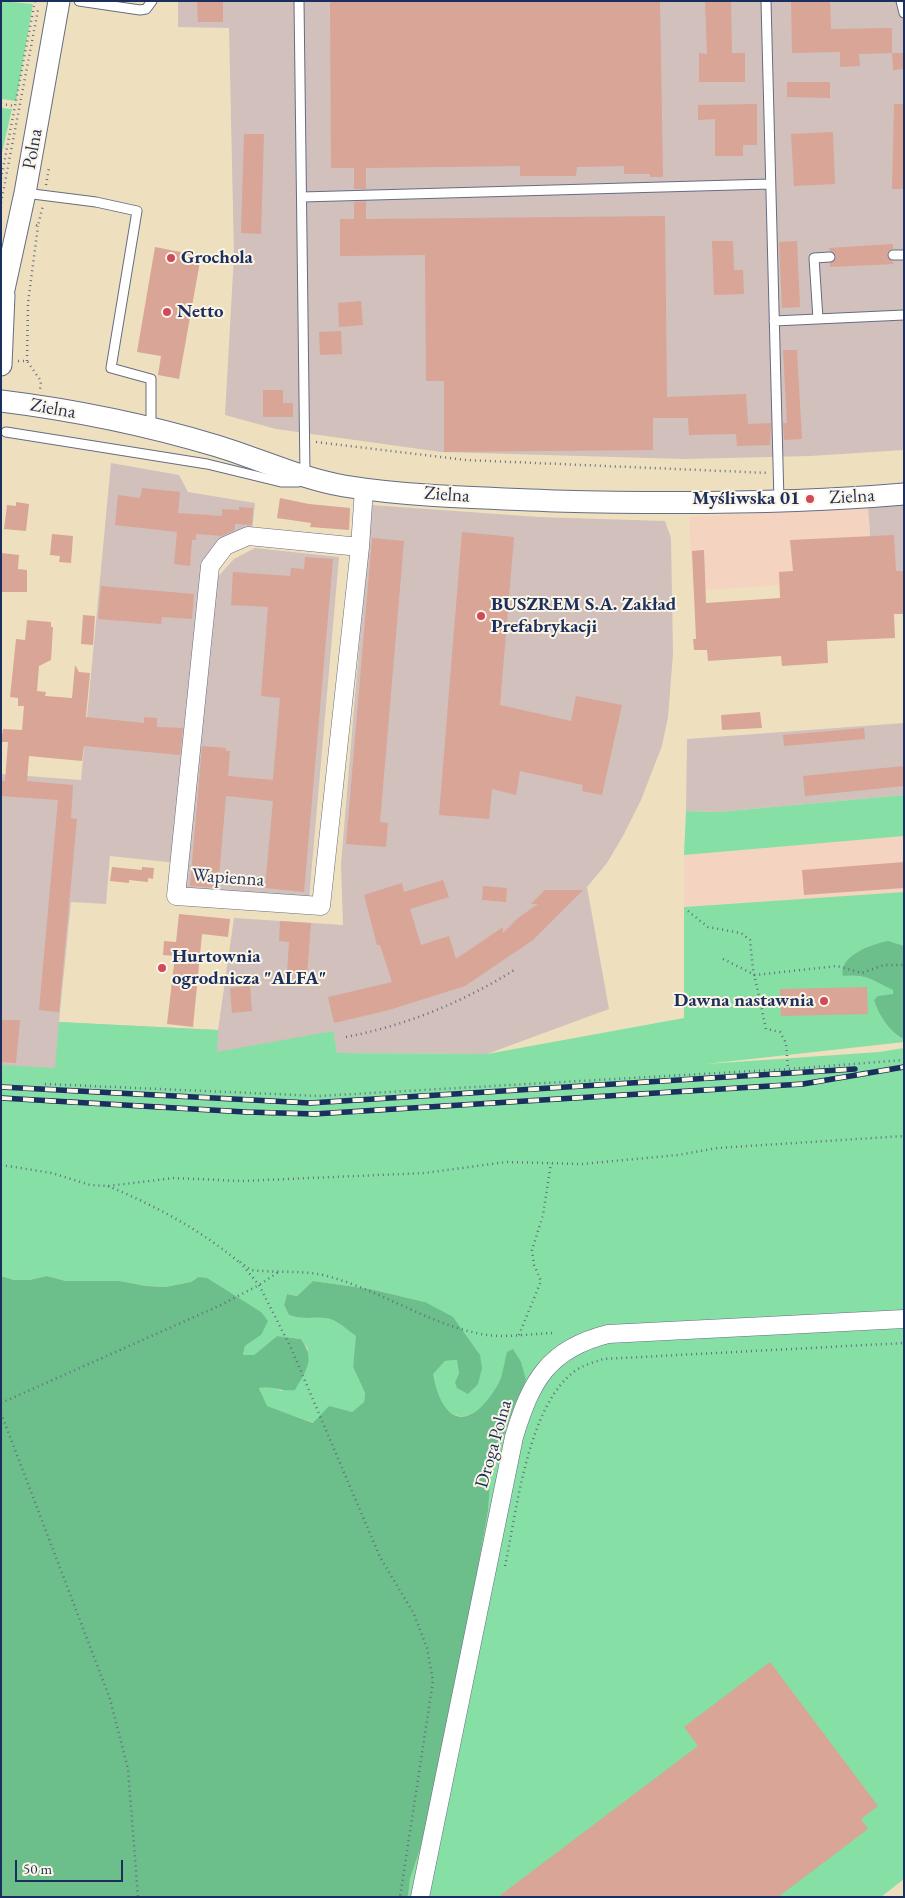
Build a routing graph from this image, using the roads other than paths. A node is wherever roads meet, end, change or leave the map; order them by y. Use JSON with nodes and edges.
{"nodes":[{"id":1,"x":59,"y":1,"type":"edge"},
{"id":2,"x":79,"y":1,"type":"edge"},
{"id":3,"x":152,"y":1,"type":"edge"},
{"id":4,"x":299,"y":1,"type":"edge"},
{"id":5,"x":766,"y":1,"type":"edge"},
{"id":6,"x":901,"y":1,"type":"edge"},
{"id":7,"x":904,"y":13,"type":"edge"},
{"id":8,"x":770,"y":184,"type":"junction"},
{"id":9,"x":25,"y":193,"type":"junction"},
{"id":10,"x":302,"y":196,"type":"junction"},
{"id":11,"x":893,"y":255,"type":"dead end"},
{"id":12,"x":904,"y":255,"type":"edge"},
{"id":13,"x":830,"y":257,"type":"dead end"},
{"id":14,"x":6,"y":263,"type":"edge"},
{"id":15,"x":3,"y":299,"type":"edge"},
{"id":16,"x":904,"y":315,"type":"edge"},
{"id":17,"x":818,"y":319,"type":"junction"},
{"id":18,"x":774,"y":321,"type":"junction"},
{"id":19,"x":1,"y":365,"type":"edge"},
{"id":20,"x":1,"y":400,"type":"edge"},
{"id":21,"x":151,"y":429,"type":"junction"},
{"id":22,"x":6,"y":432,"type":"dead end"},
{"id":23,"x":314,"y":478,"type":"junction"},
{"id":24,"x":364,"y":489,"type":"junction"},
{"id":25,"x":904,"y":494,"type":"edge"},
{"id":26,"x":779,"y":501,"type":"junction"},
{"id":27,"x":360,"y":547,"type":"junction"},
{"id":28,"x":904,"y":1319,"type":"edge"},
{"id":29,"x":420,"y":1897,"type":"edge"}],
"edges":[{"from":1,"to":9,"type":"street","name":"Polna"},
{"from":2,"to":3,"type":"lane"},
{"from":4,"to":10,"type":"lane"},
{"from":5,"to":8,"type":"lane"},
{"from":6,"to":7,"type":"lane"},
{"from":8,"to":10,"type":"lane"},
{"from":8,"to":18,"type":"lane"},
{"from":9,"to":14,"type":"street","name":"Polna"},
{"from":9,"to":21,"type":"lane"},
{"from":10,"to":23,"type":"lane"},
{"from":11,"to":12,"type":"lane"},
{"from":13,"to":17,"type":"lane"},
{"from":14,"to":15,"type":"street","name":"Polna"},
{"from":15,"to":19,"type":"street","name":"Polna"},
{"from":16,"to":17,"type":"lane"},
{"from":17,"to":18,"type":"lane"},
{"from":18,"to":26,"type":"lane"},
{"from":20,"to":21,"type":"street","name":"Zielna"},
{"from":21,"to":23,"type":"street","name":"Zielna"},
{"from":22,"to":23,"type":"lane"},
{"from":23,"to":24,"type":"street","name":"Zielna"},
{"from":24,"to":26,"type":"street","name":"Zielna"},
{"from":24,"to":27,"type":"street","name":"Wapienna"},
{"from":25,"to":26,"type":"street","name":"Zielna"},
{"from":27,"to":27,"type":"street","name":"Wapienna"},
{"from":28,"to":29,"type":"street","name":"Droga Polna"}]}
